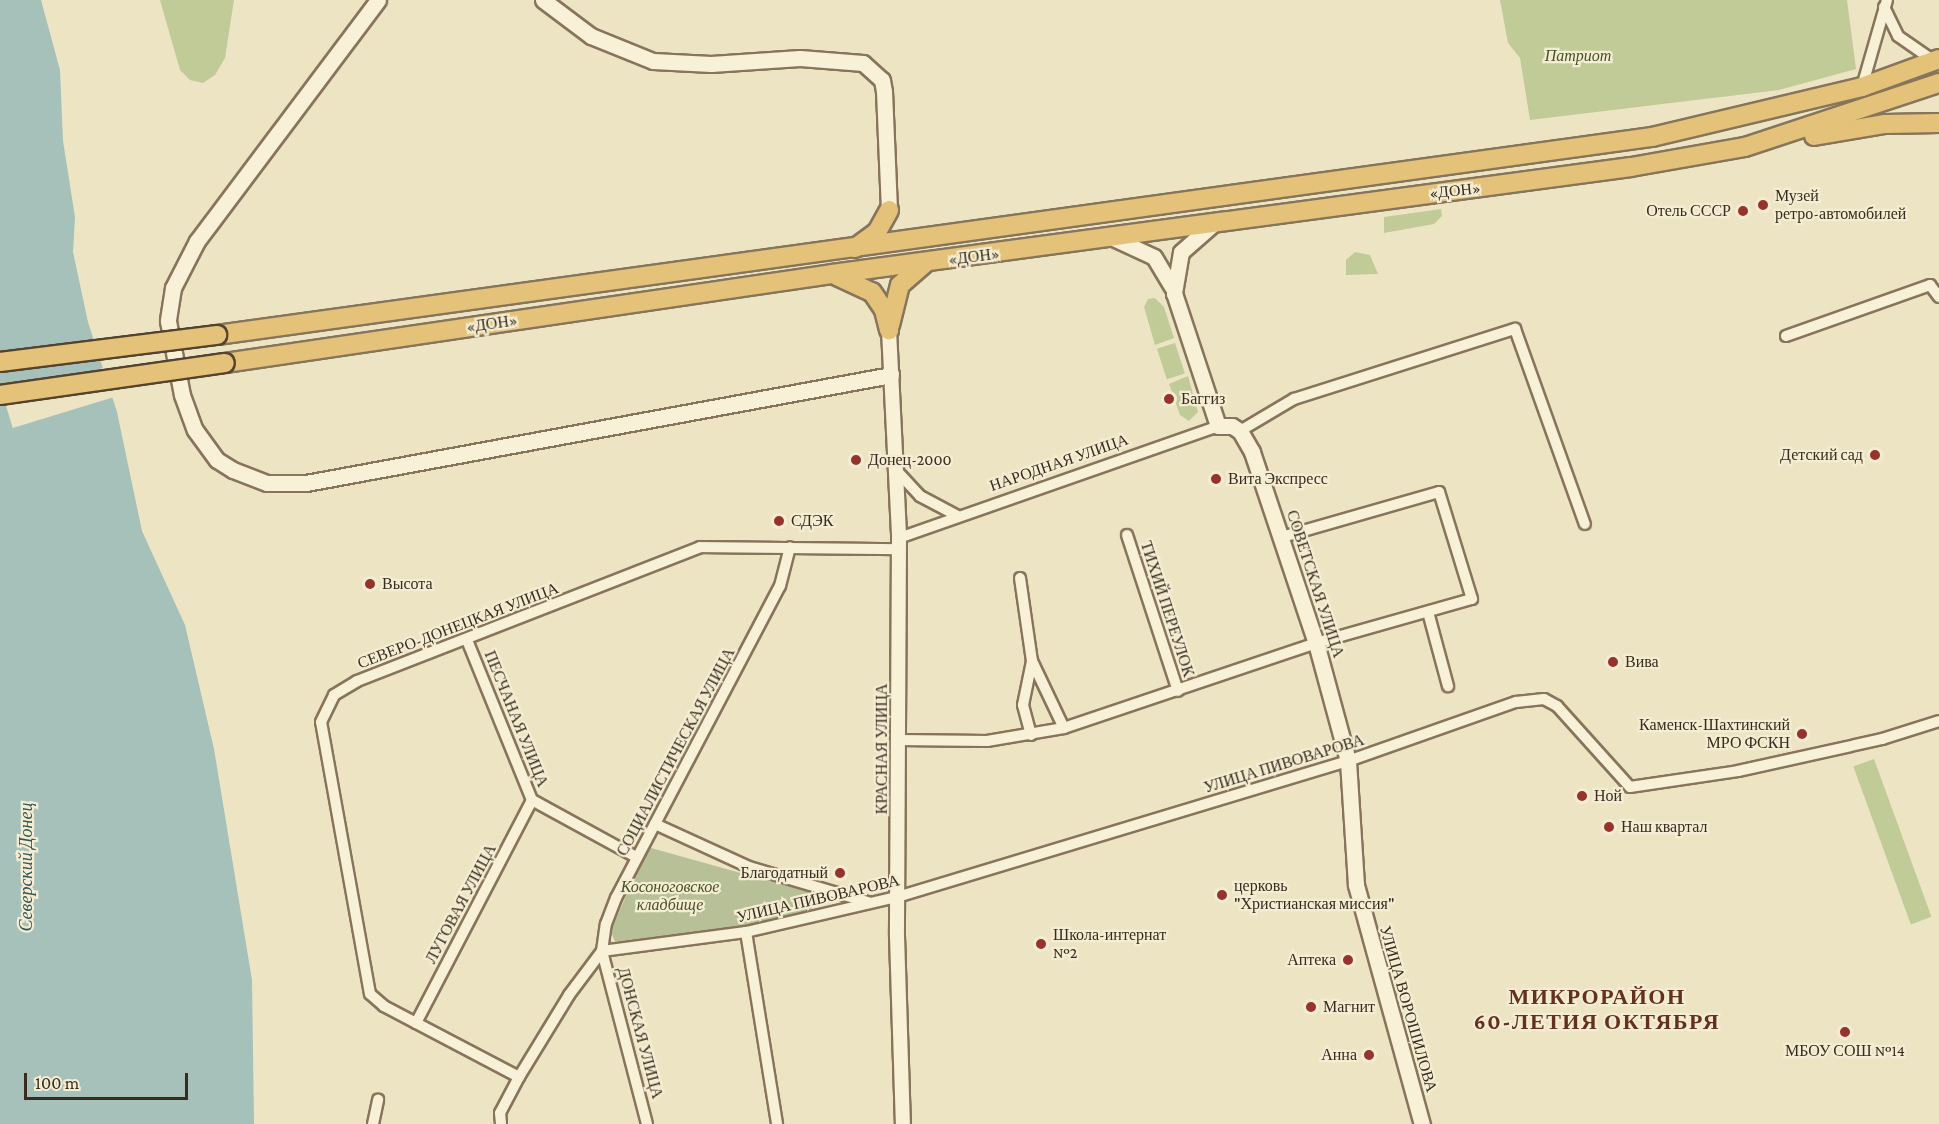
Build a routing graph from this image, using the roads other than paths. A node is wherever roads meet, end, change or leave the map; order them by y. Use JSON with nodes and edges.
{"nodes":[{"id":1,"x":378,"y":0,"type":"edge"},
{"id":2,"x":543,"y":0,"type":"edge"},
{"id":3,"x":1885,"y":4,"type":"edge"},
{"id":4,"x":1937,"y":60,"type":"edge"},
{"id":5,"x":1939,"y":83,"type":"edge"},
{"id":6,"x":1862,"y":87,"type":"junction"},
{"id":7,"x":1939,"y":123,"type":"edge"},
{"id":8,"x":1745,"y":147,"type":"junction"},
{"id":9,"x":888,"y":210,"type":"junction"},
{"id":10,"x":1217,"y":221,"type":"junction"},
{"id":11,"x":1111,"y":237,"type":"junction"},
{"id":12,"x":924,"y":239,"type":"junction"},
{"id":13,"x":852,"y":250,"type":"junction"},
{"id":14,"x":925,"y":263,"type":"junction"},
{"id":15,"x":832,"y":274,"type":"junction"},
{"id":16,"x":1174,"y":293,"type":"junction"},
{"id":17,"x":1939,"y":297,"type":"edge"},
{"id":18,"x":890,"y":330,"type":"junction"},
{"id":19,"x":1786,"y":336,"type":"dead end"},
{"id":20,"x":0,"y":362,"type":"edge"},
{"id":21,"x":891,"y":375,"type":"junction"},
{"id":22,"x":0,"y":395,"type":"edge"},
{"id":23,"x":1230,"y":428,"type":"junction"},
{"id":24,"x":895,"y":468,"type":"junction"},
{"id":25,"x":958,"y":516,"type":"junction"},
{"id":26,"x":1585,"y":524,"type":"dead end"},
{"id":27,"x":1127,"y":535,"type":"dead end"},
{"id":28,"x":1282,"y":537,"type":"junction"},
{"id":29,"x":898,"y":544,"type":"junction"},
{"id":30,"x":790,"y":547,"type":"junction"},
{"id":31,"x":1020,"y":578,"type":"dead end"},
{"id":32,"x":1428,"y":612,"type":"junction"},
{"id":33,"x":467,"y":640,"type":"junction"},
{"id":34,"x":1316,"y":643,"type":"junction"},
{"id":35,"x":1032,"y":661,"type":"junction"},
{"id":36,"x":1448,"y":686,"type":"dead end"},
{"id":37,"x":1179,"y":692,"type":"junction"},
{"id":38,"x":1939,"y":721,"type":"edge"},
{"id":39,"x":1064,"y":728,"type":"junction"},
{"id":40,"x":1031,"y":735,"type":"junction"},
{"id":41,"x":899,"y":740,"type":"junction"},
{"id":42,"x":1348,"y":761,"type":"junction"},
{"id":43,"x":532,"y":800,"type":"junction"},
{"id":44,"x":655,"y":824,"type":"junction"},
{"id":45,"x":636,"y":857,"type":"junction"},
{"id":46,"x":897,"y":897,"type":"junction"},
{"id":47,"x":871,"y":903,"type":"junction"},
{"id":48,"x":746,"y":932,"type":"junction"},
{"id":49,"x":602,"y":951,"type":"junction"},
{"id":50,"x":416,"y":1023,"type":"junction"},
{"id":51,"x":519,"y":1077,"type":"junction"},
{"id":52,"x":378,"y":1100,"type":"dead end"},
{"id":53,"x":373,"y":1124,"type":"edge"},
{"id":54,"x":501,"y":1124,"type":"edge"},
{"id":55,"x":648,"y":1124,"type":"edge"},
{"id":56,"x":777,"y":1124,"type":"edge"},
{"id":57,"x":903,"y":1124,"type":"edge"},
{"id":58,"x":1422,"y":1124,"type":"edge"}],
"edges":[{"from":1,"to":21,"type":"main road"},
{"from":2,"to":9,"type":"main road"},
{"from":3,"to":4,"type":"street"},
{"from":3,"to":6,"type":"street"},
{"from":4,"to":6,"type":"highway","name":"«ДОН»"},
{"from":5,"to":8,"type":"highway","name":"«ДОН»"},
{"from":6,"to":12,"type":"highway","name":"«ДОН»"},
{"from":7,"to":8,"type":"highway"},
{"from":8,"to":10,"type":"highway","name":"«ДОН»"},
{"from":9,"to":12,"type":"highway"},
{"from":9,"to":13,"type":"highway"},
{"from":10,"to":11,"type":"highway","name":"«ДОН»"},
{"from":10,"to":16,"type":"main road","name":"СОВЕТСКАЯ УЛИЦА"},
{"from":11,"to":14,"type":"highway","name":"«ДОН»"},
{"from":11,"to":16,"type":"main road"},
{"from":12,"to":13,"type":"highway","name":"«ДОН»"},
{"from":13,"to":20,"type":"highway","name":"«ДОН»","bridge":true},
{"from":14,"to":15,"type":"highway","name":"«ДОН»"},
{"from":14,"to":18,"type":"highway"},
{"from":15,"to":18,"type":"highway"},
{"from":15,"to":22,"type":"highway","name":"«ДОН»","bridge":true},
{"from":16,"to":23,"type":"main road","name":"СОВЕТСКАЯ УЛИЦА"},
{"from":17,"to":19,"type":"street"},
{"from":18,"to":21,"type":"street","name":"КРАСНАЯ УЛИЦА"},
{"from":21,"to":24,"type":"street","name":"КРАСНАЯ УЛИЦА"},
{"from":23,"to":25,"type":"street","name":"НАРОДНАЯ УЛИЦА"},
{"from":23,"to":26,"type":"street","name":"НАРОДНАЯ УЛИЦА"},
{"from":23,"to":28,"type":"main road","name":"СОВЕТСКАЯ УЛИЦА"},
{"from":24,"to":25,"type":"street"},
{"from":24,"to":29,"type":"street","name":"КРАСНАЯ УЛИЦА"},
{"from":25,"to":29,"type":"street","name":"НАРОДНАЯ УЛИЦА"},
{"from":27,"to":37,"type":"street","name":"ТИХИЙ ПЕРЕУЛОК"},
{"from":28,"to":32,"type":"street","name":"ТИХИЙ ПЕРЕУЛОК"},
{"from":28,"to":34,"type":"main road","name":"СОВЕТСКАЯ УЛИЦА"},
{"from":29,"to":30,"type":"street","name":"СЕВЕРО-ДОНЕЦКАЯ УЛИЦА"},
{"from":29,"to":41,"type":"street","name":"КРАСНАЯ УЛИЦА"},
{"from":30,"to":33,"type":"street","name":"СЕВЕРО-ДОНЕЦКАЯ УЛИЦА"},
{"from":30,"to":44,"type":"street","name":"СОЦИАЛИСТИЧЕСКАЯ УЛИЦА"},
{"from":31,"to":35,"type":"street"},
{"from":32,"to":34,"type":"street","name":"ТИХИЙ ПЕРЕУЛОК"},
{"from":32,"to":36,"type":"street"},
{"from":33,"to":43,"type":"street","name":"ПЕСЧАНАЯ УЛИЦА"},
{"from":33,"to":50,"type":"street","name":"СЕВЕРО-ДОНЕЦКАЯ УЛИЦА"},
{"from":34,"to":37,"type":"street","name":"ТИХИЙ ПЕРЕУЛОК"},
{"from":34,"to":42,"type":"main road","name":"СОВЕТСКАЯ УЛИЦА"},
{"from":35,"to":39,"type":"street"},
{"from":35,"to":40,"type":"street"},
{"from":37,"to":39,"type":"street","name":"ТИХИЙ ПЕРЕУЛОК"},
{"from":38,"to":42,"type":"street","name":"УЛИЦА ПИВОВАРОВА"},
{"from":39,"to":40,"type":"street","name":"ТИХИЙ ПЕРЕУЛОК"},
{"from":40,"to":41,"type":"street","name":"ТИХИЙ ПЕРЕУЛОК"},
{"from":41,"to":46,"type":"street","name":"КРАСНАЯ УЛИЦА"},
{"from":42,"to":46,"type":"street","name":"УЛИЦА ПИВОВАРОВА"},
{"from":42,"to":58,"type":"main road","name":"УЛИЦА ВОРОШИЛОВА"},
{"from":43,"to":45,"type":"street","name":"ПЕСЧАНАЯ УЛИЦА"},
{"from":43,"to":50,"type":"street","name":"ЛУГОВАЯ УЛИЦА"},
{"from":44,"to":45,"type":"street","name":"СОЦИАЛИСТИЧЕСКАЯ УЛИЦА"},
{"from":44,"to":47,"type":"street"},
{"from":45,"to":49,"type":"street","name":"СОЦИАЛИСТИЧЕСКАЯ УЛИЦА"},
{"from":46,"to":47,"type":"street","name":"УЛИЦА ПИВОВАРОВА"},
{"from":46,"to":57,"type":"street","name":"КРАСНАЯ УЛИЦА"},
{"from":47,"to":48,"type":"street","name":"УЛИЦА ПИВОВАРОВА"},
{"from":48,"to":49,"type":"street","name":"УЛИЦА ПИВОВАРОВА"},
{"from":48,"to":56,"type":"street"},
{"from":49,"to":51,"type":"street","name":"СОЦИАЛИСТИЧЕСКАЯ УЛИЦА"},
{"from":49,"to":55,"type":"street","name":"ДОНСКАЯ УЛИЦА"},
{"from":50,"to":51,"type":"street"},
{"from":51,"to":54,"type":"street","name":"СОЦИАЛИСТИЧЕСКАЯ УЛИЦА"},
{"from":52,"to":53,"type":"street"}]}
